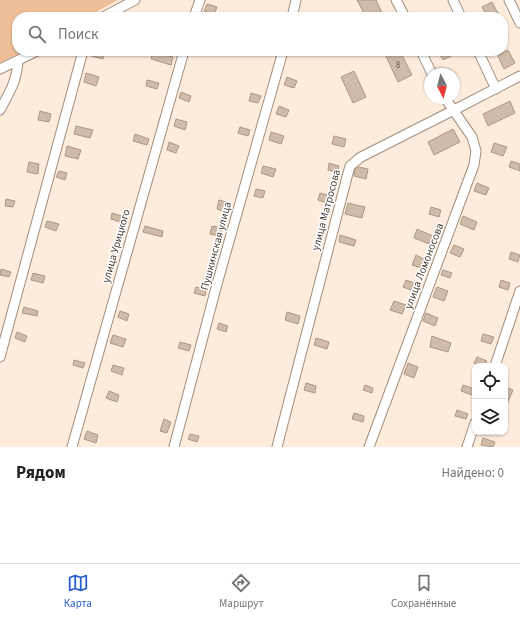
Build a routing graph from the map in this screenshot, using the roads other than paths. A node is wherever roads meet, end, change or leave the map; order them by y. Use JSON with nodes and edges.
{"nodes":[{"id":1,"x":135,"y":0,"type":"edge"},
{"id":2,"x":200,"y":0,"type":"edge"},
{"id":3,"x":296,"y":0,"type":"edge"},
{"id":4,"x":396,"y":0,"type":"edge"},
{"id":5,"x":453,"y":0,"type":"edge"},
{"id":6,"x":509,"y":0,"type":"edge"},
{"id":7,"x":112,"y":12,"type":"edge"},
{"id":8,"x":196,"y":12,"type":"edge"},
{"id":9,"x":293,"y":12,"type":"edge"},
{"id":10,"x":402,"y":12,"type":"edge"},
{"id":11,"x":459,"y":12,"type":"edge"},
{"id":12,"x":520,"y":23,"type":"edge"},
{"id":13,"x":28,"y":56,"type":"edge"},
{"id":14,"x":82,"y":56,"type":"edge"},
{"id":15,"x":183,"y":56,"type":"edge"},
{"id":16,"x":282,"y":56,"type":"edge"},
{"id":17,"x":423,"y":56,"type":"edge"},
{"id":18,"x":480,"y":56,"type":"edge"},
{"id":19,"x":18,"y":61,"type":"junction"},
{"id":20,"x":429,"y":68,"type":"edge"},
{"id":21,"x":0,"y":69,"type":"edge"},
{"id":22,"x":520,"y":76,"type":"edge"},
{"id":23,"x":496,"y":88,"type":"junction"},
{"id":24,"x":450,"y":104,"type":"edge"},
{"id":25,"x":0,"y":110,"type":"edge"},
{"id":26,"x":454,"y":110,"type":"junction"},
{"id":27,"x":520,"y":291,"type":"edge"},
{"id":28,"x":0,"y":358,"type":"edge"},
{"id":29,"x":495,"y":363,"type":"edge"},
{"id":30,"x":472,"y":432,"type":"edge"},
{"id":31,"x":72,"y":447,"type":"edge"},
{"id":32,"x":174,"y":447,"type":"edge"},
{"id":33,"x":277,"y":447,"type":"edge"},
{"id":34,"x":369,"y":447,"type":"edge"},
{"id":35,"x":467,"y":447,"type":"edge"}],
"edges":[{"from":1,"to":7,"type":"street"},
{"from":2,"to":8,"type":"street"},
{"from":3,"to":9,"type":"street"},
{"from":4,"to":10,"type":"street"},
{"from":5,"to":11,"type":"street"},
{"from":6,"to":12,"type":"street"},
{"from":13,"to":19,"type":"street"},
{"from":14,"to":28,"type":"street"},
{"from":15,"to":31,"type":"street","name":"улица Урицкого"},
{"from":16,"to":32,"type":"street","name":"Пушкинская улица"},
{"from":17,"to":20,"type":"street"},
{"from":18,"to":23,"type":"street"},
{"from":19,"to":21,"type":"street"},
{"from":19,"to":25,"type":"street"},
{"from":22,"to":23,"type":"street","name":"улица Матросова"},
{"from":23,"to":26,"type":"street","name":"улица Матросова"},
{"from":24,"to":26,"type":"street","name":"улица Ломоносова"},
{"from":26,"to":33,"type":"street","name":"улица Матросова"},
{"from":26,"to":34,"type":"street","name":"улица Ломоносова"},
{"from":27,"to":29,"type":"street"},
{"from":30,"to":35,"type":"street"}]}
